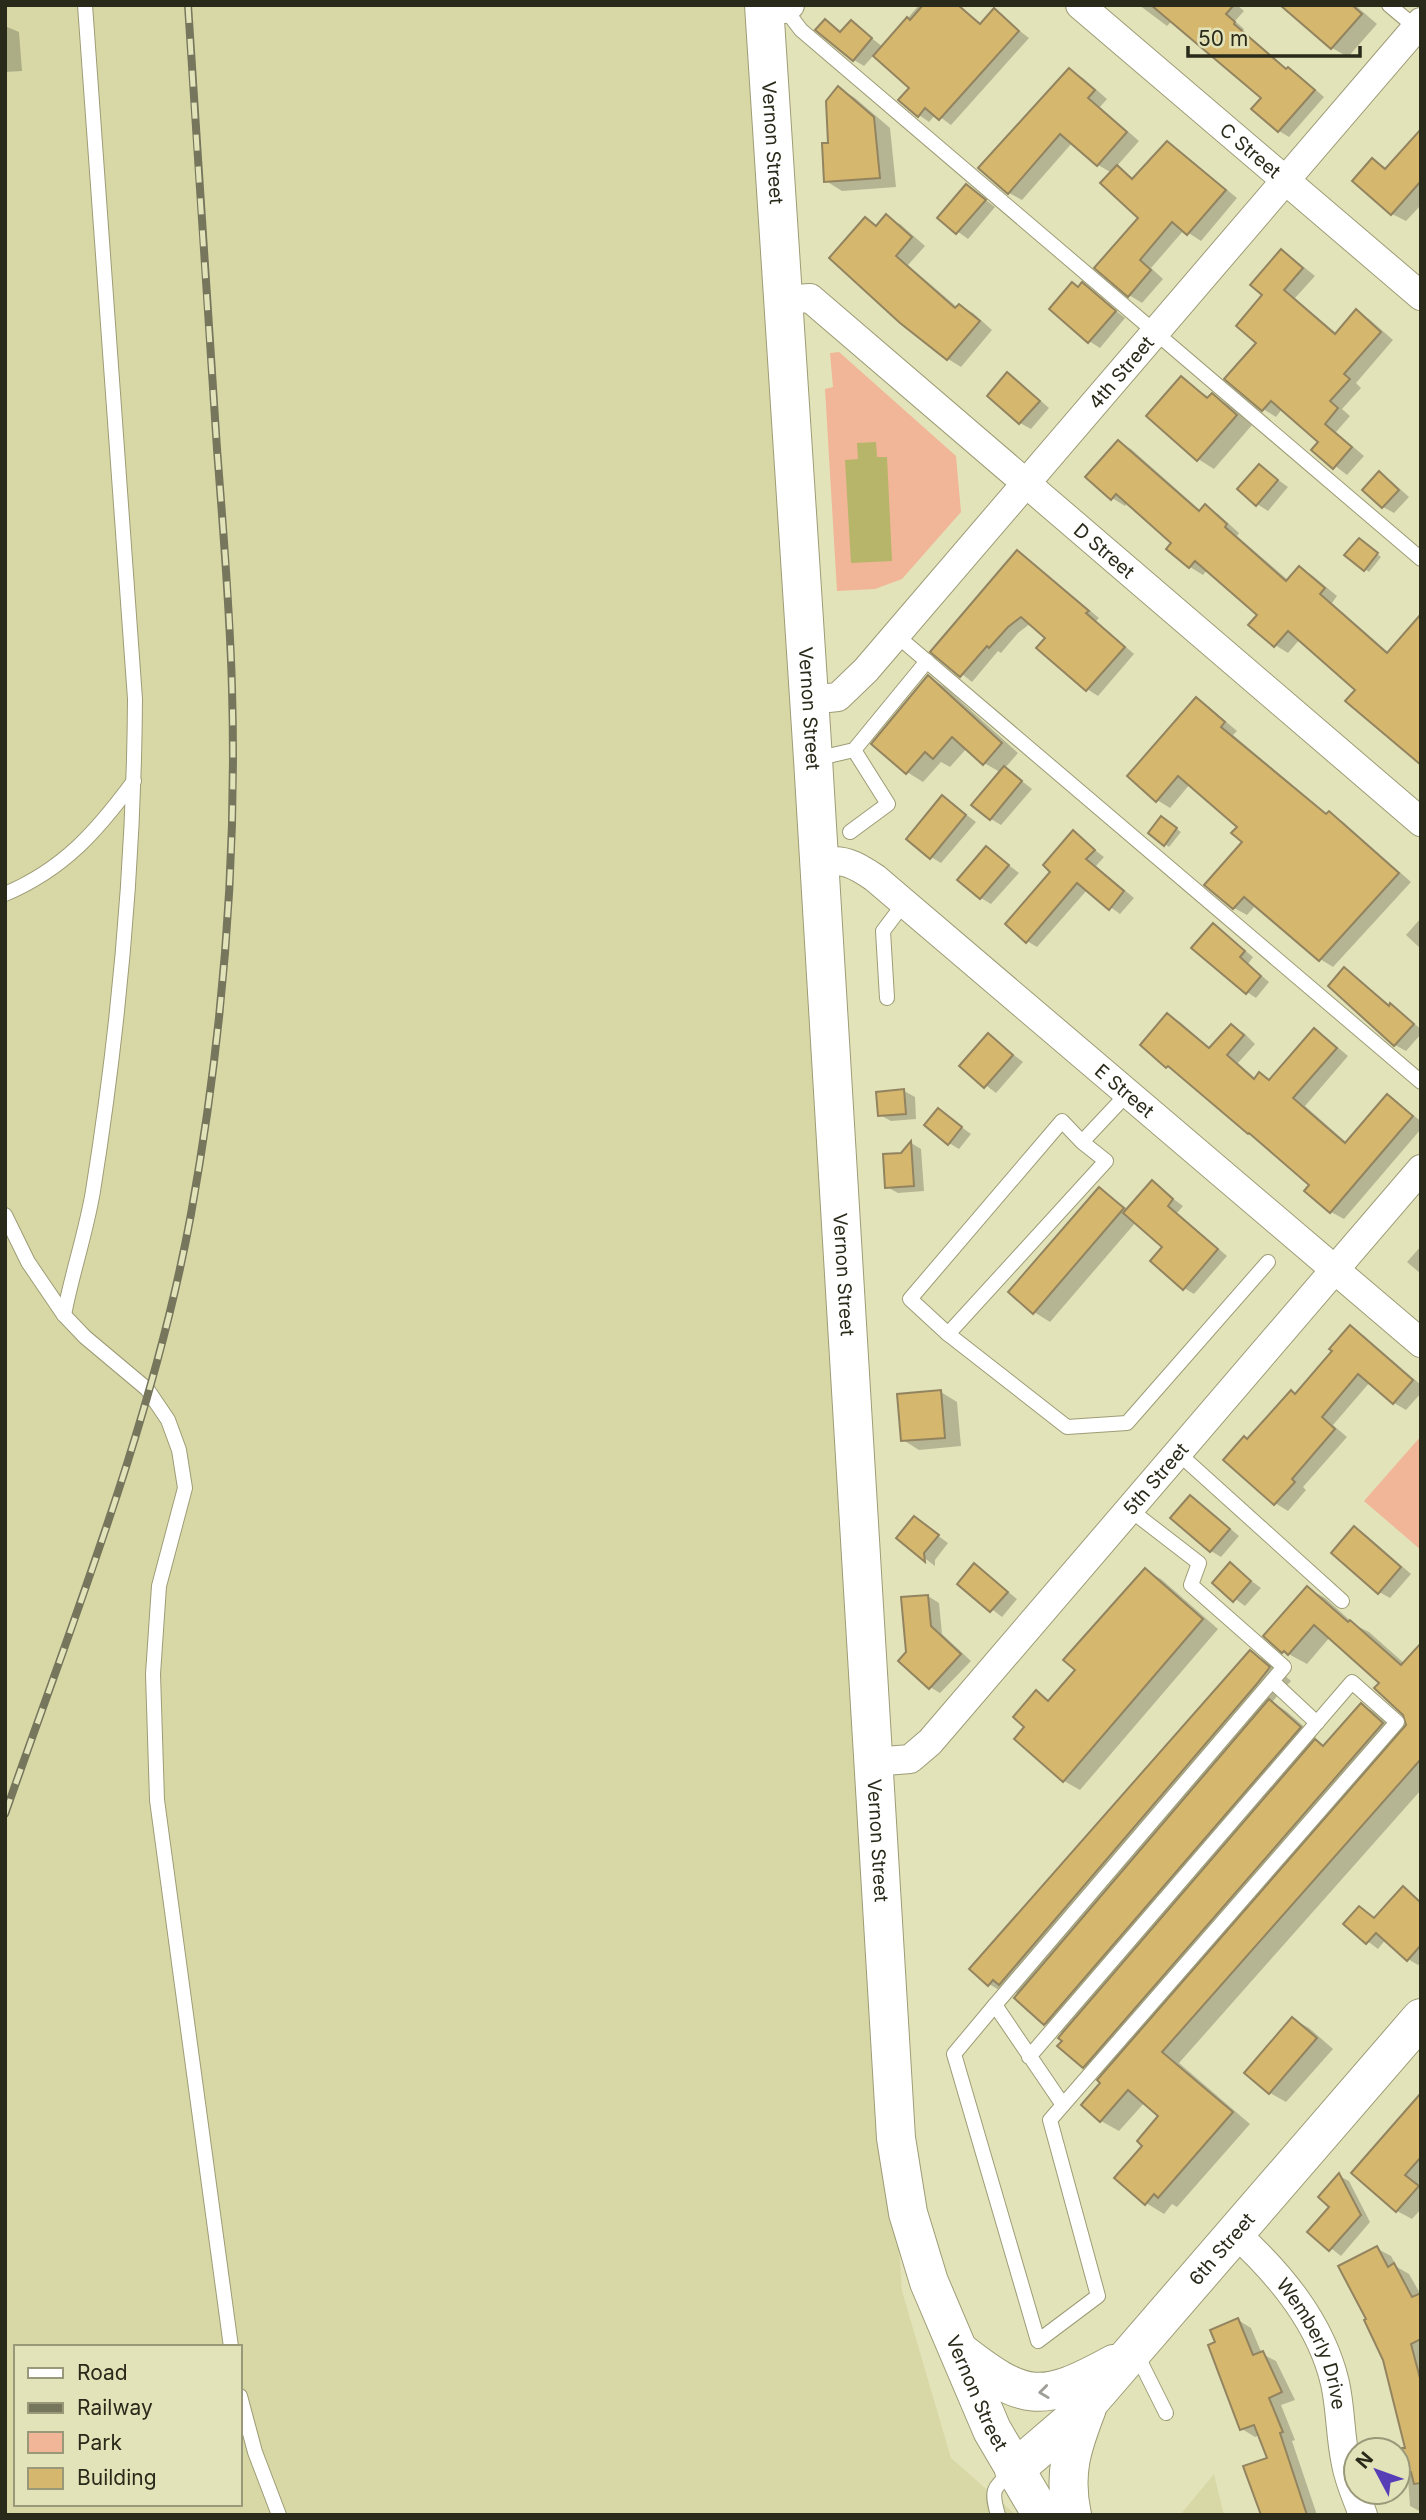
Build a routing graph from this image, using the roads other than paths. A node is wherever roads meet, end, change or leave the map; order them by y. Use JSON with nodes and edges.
{"nodes":[{"id":1,"x":85,"y":5,"type":"edge"},
{"id":2,"x":1080,"y":5,"type":"edge"},
{"id":3,"x":1389,"y":5,"type":"edge"},
{"id":4,"x":777,"y":6,"type":"edge"},
{"id":5,"x":1419,"y":27,"type":"edge"},
{"id":6,"x":1285,"y":180,"type":"junction"},
{"id":7,"x":1421,"y":296,"type":"edge"},
{"id":8,"x":782,"y":300,"type":"junction"},
{"id":9,"x":1156,"y":331,"type":"junction"},
{"id":10,"x":1027,"y":484,"type":"junction"},
{"id":11,"x":1421,"y":559,"type":"edge"},
{"id":12,"x":896,"y":635,"type":"junction"},
{"id":13,"x":926,"y":661,"type":"junction"},
{"id":14,"x":809,"y":700,"type":"junction"},
{"id":15,"x":853,"y":750,"type":"junction"},
{"id":16,"x":813,"y":759,"type":"junction"},
{"id":17,"x":134,"y":781,"type":"junction"},
{"id":18,"x":1421,"y":822,"type":"edge"},
{"id":19,"x":850,"y":832,"type":"dead end"},
{"id":20,"x":819,"y":861,"type":"junction"},
{"id":21,"x":5,"y":894,"type":"edge"},
{"id":22,"x":905,"y":902,"type":"junction"},
{"id":23,"x":887,"y":998,"type":"dead end"},
{"id":24,"x":1421,"y":1082,"type":"edge"},
{"id":25,"x":1128,"y":1093,"type":"junction"},
{"id":26,"x":1082,"y":1142,"type":"junction"},
{"id":27,"x":1421,"y":1169,"type":"edge"},
{"id":28,"x":5,"y":1215,"type":"edge"},
{"id":29,"x":1268,"y":1262,"type":"dead end"},
{"id":30,"x":1334,"y":1269,"type":"junction"},
{"id":31,"x":64,"y":1315,"type":"junction"},
{"id":32,"x":948,"y":1334,"type":"junction"},
{"id":33,"x":1421,"y":1343,"type":"edge"},
{"id":34,"x":1178,"y":1453,"type":"junction"},
{"id":35,"x":1129,"y":1509,"type":"junction"},
{"id":36,"x":1342,"y":1601,"type":"dead end"},
{"id":37,"x":1272,"y":1681,"type":"junction"},
{"id":38,"x":1317,"y":1723,"type":"junction"},
{"id":39,"x":873,"y":1762,"type":"junction"},
{"id":40,"x":995,"y":2006,"type":"junction"},
{"id":41,"x":1421,"y":2018,"type":"edge"},
{"id":42,"x":1029,"y":2057,"type":"junction"},
{"id":43,"x":1063,"y":2105,"type":"junction"},
{"id":44,"x":1235,"y":2233,"type":"junction"},
{"id":45,"x":231,"y":2345,"type":"edge"},
{"id":46,"x":958,"y":2350,"type":"junction"},
{"id":47,"x":1131,"y":2353,"type":"junction"},
{"id":48,"x":1090,"y":2401,"type":"junction"},
{"id":49,"x":242,"y":2403,"type":"edge"},
{"id":50,"x":1166,"y":2413,"type":"dead end"},
{"id":51,"x":1014,"y":2470,"type":"junction"},
{"id":52,"x":279,"y":2515,"type":"edge"},
{"id":53,"x":998,"y":2515,"type":"edge"},
{"id":54,"x":1042,"y":2515,"type":"edge"},
{"id":55,"x":1072,"y":2515,"type":"edge"},
{"id":56,"x":1363,"y":2515,"type":"edge"}],
"edges":[{"from":1,"to":17,"type":"lane"},
{"from":2,"to":6,"type":"street","name":"C Street"},
{"from":3,"to":5,"type":"lane"},
{"from":4,"to":8,"type":"main road","name":"Vernon Street"},
{"from":4,"to":9,"type":"lane"},
{"from":5,"to":6,"type":"street","name":"4th Street"},
{"from":6,"to":7,"type":"street","name":"C Street"},
{"from":6,"to":9,"type":"street","name":"4th Street"},
{"from":8,"to":10,"type":"street","name":"D Street"},
{"from":8,"to":14,"type":"main road","name":"Vernon Street"},
{"from":9,"to":10,"type":"street","name":"4th Street"},
{"from":9,"to":11,"type":"lane"},
{"from":10,"to":12,"type":"street","name":"4th Street"},
{"from":10,"to":18,"type":"street","name":"D Street"},
{"from":12,"to":13,"type":"lane"},
{"from":12,"to":14,"type":"street","name":"4th Street"},
{"from":13,"to":15,"type":"lane"},
{"from":13,"to":24,"type":"lane"},
{"from":14,"to":16,"type":"main road","name":"Vernon Street"},
{"from":15,"to":16,"type":"lane"},
{"from":15,"to":19,"type":"lane"},
{"from":16,"to":20,"type":"main road","name":"Vernon Street"},
{"from":17,"to":21,"type":"lane"},
{"from":17,"to":31,"type":"lane"},
{"from":20,"to":22,"type":"street","name":"E Street"},
{"from":20,"to":39,"type":"main road","name":"Vernon Street"},
{"from":22,"to":23,"type":"lane"},
{"from":22,"to":25,"type":"street","name":"E Street"},
{"from":25,"to":26,"type":"lane"},
{"from":25,"to":30,"type":"street","name":"E Street"},
{"from":26,"to":32,"type":"lane"},
{"from":26,"to":32,"type":"lane"},
{"from":27,"to":30,"type":"street","name":"5th Street"},
{"from":28,"to":31,"type":"lane"},
{"from":29,"to":32,"type":"lane"},
{"from":30,"to":33,"type":"street","name":"E Street"},
{"from":30,"to":34,"type":"street","name":"5th Street"},
{"from":31,"to":45,"type":"lane"},
{"from":34,"to":35,"type":"street","name":"5th Street"},
{"from":34,"to":36,"type":"lane"},
{"from":35,"to":37,"type":"lane"},
{"from":35,"to":39,"type":"street","name":"5th Street"},
{"from":37,"to":38,"type":"lane"},
{"from":37,"to":40,"type":"lane"},
{"from":38,"to":42,"type":"lane"},
{"from":38,"to":43,"type":"lane"},
{"from":39,"to":46,"type":"main road","name":"Vernon Street"},
{"from":40,"to":42,"type":"lane"},
{"from":40,"to":43,"type":"lane"},
{"from":41,"to":44,"type":"main road","name":"6th Street"},
{"from":42,"to":43,"type":"lane"},
{"from":44,"to":47,"type":"main road","name":"6th Street"},
{"from":44,"to":56,"type":"street","name":"Wemberly Drive"},
{"from":47,"to":46,"type":"main road","one_way":true},
{"from":46,"to":51,"type":"main road","name":"Vernon Street"},
{"from":47,"to":48,"type":"main road","name":"6th Street"},
{"from":47,"to":50,"type":"lane"},
{"from":48,"to":51,"type":"main road","name":"6th Street"},
{"from":48,"to":55,"type":"main road"},
{"from":49,"to":52,"type":"lane"},
{"from":51,"to":53,"type":"lane"},
{"from":51,"to":54,"type":"main road","name":"Vernon Street"}]}
